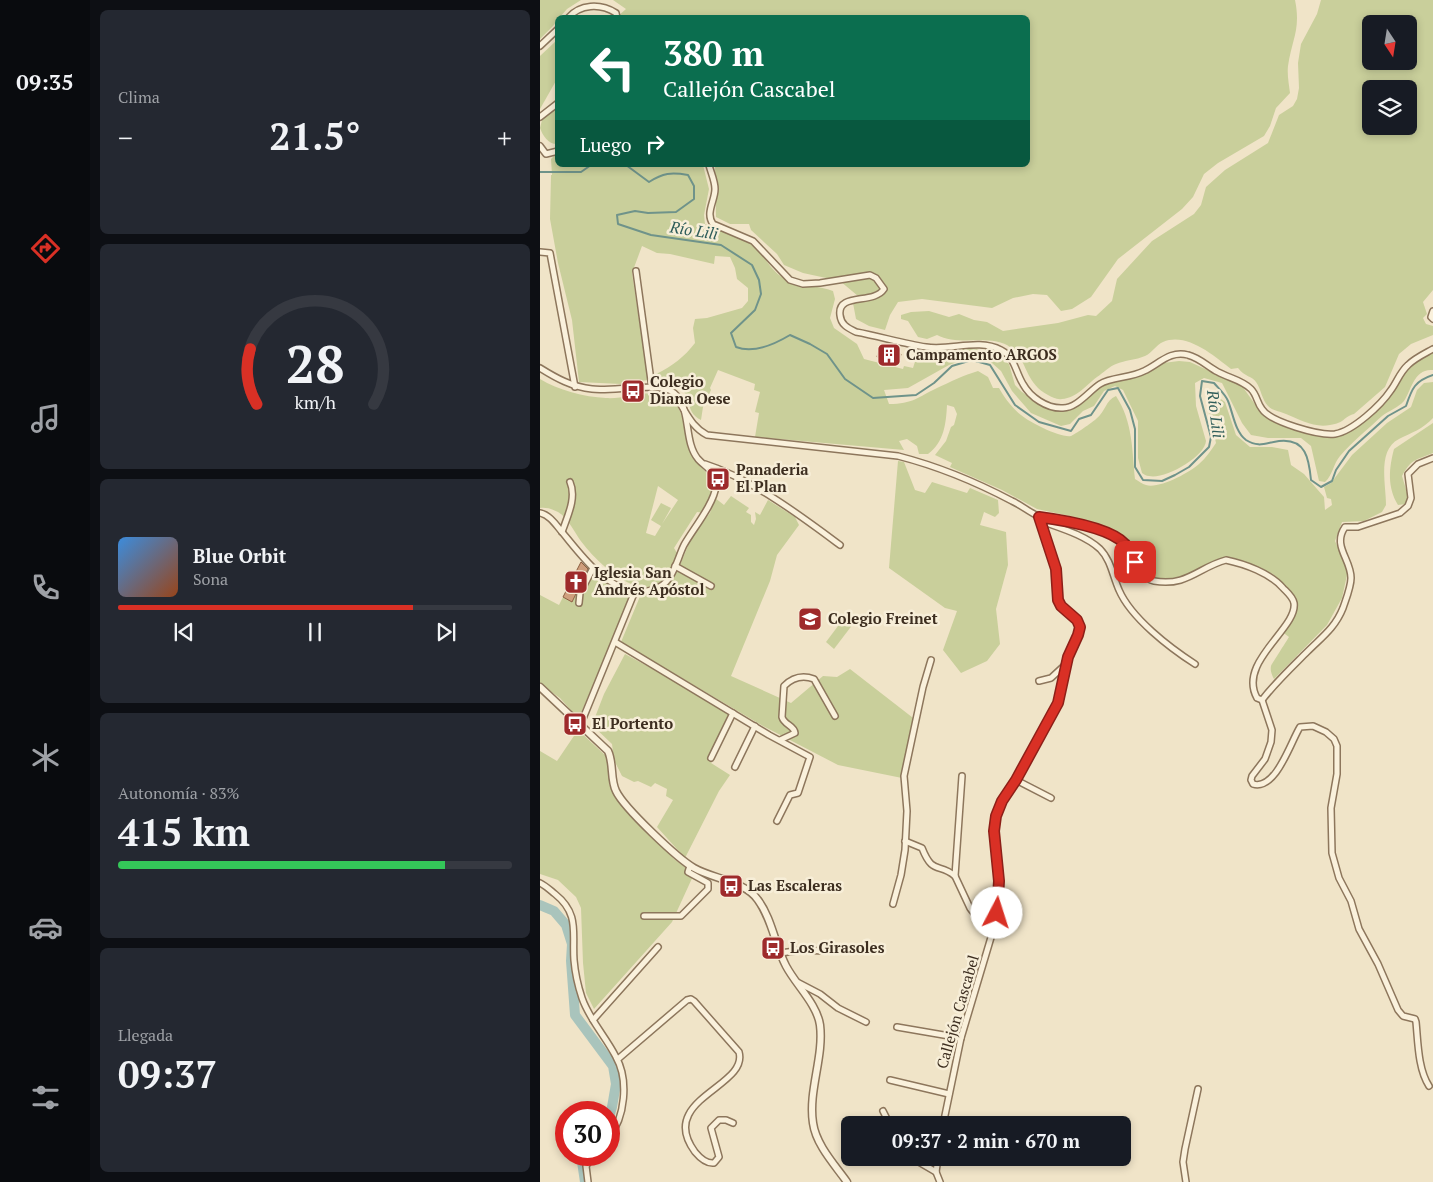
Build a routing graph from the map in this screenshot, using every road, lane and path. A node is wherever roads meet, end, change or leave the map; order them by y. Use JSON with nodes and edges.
{"nodes":[{"id":1,"x":571,"y":15,"type":"edge"},
{"id":2,"x":616,"y":15,"type":"edge"},
{"id":3,"x":555,"y":32,"type":"edge"},
{"id":4,"x":540,"y":46,"type":"edge"},
{"id":5,"x":555,"y":105,"type":"edge"},
{"id":6,"x":540,"y":117,"type":"edge"},
{"id":7,"x":540,"y":146,"type":"edge"},
{"id":8,"x":555,"y":152,"type":"edge"},
{"id":9,"x":709,"y":167,"type":"edge"},
{"id":10,"x":540,"y":252,"type":"edge"},
{"id":11,"x":636,"y":271,"type":"dead end"},
{"id":12,"x":1433,"y":311,"type":"edge"},
{"id":13,"x":1433,"y":319,"type":"edge"},
{"id":14,"x":1433,"y":349,"type":"edge"},
{"id":15,"x":540,"y":368,"type":"edge"},
{"id":16,"x":575,"y":386,"type":"junction"},
{"id":17,"x":652,"y":388,"type":"junction"},
{"id":18,"x":681,"y":405,"type":"junction"},
{"id":19,"x":1433,"y":458,"type":"edge"},
{"id":20,"x":702,"y":463,"type":"junction"},
{"id":21,"x":570,"y":482,"type":"dead end"},
{"id":22,"x":540,"y":513,"type":"edge"},
{"id":23,"x":1040,"y":519,"type":"junction"},
{"id":24,"x":562,"y":532,"type":"junction"},
{"id":25,"x":840,"y":545,"type":"dead end"},
{"id":26,"x":675,"y":566,"type":"junction"},
{"id":27,"x":593,"y":568,"type":"junction"},
{"id":28,"x":711,"y":586,"type":"dead end"},
{"id":29,"x":635,"y":591,"type":"junction"},
{"id":30,"x":579,"y":603,"type":"dead end"},
{"id":31,"x":615,"y":642,"type":"junction"},
{"id":32,"x":931,"y":660,"type":"dead end"},
{"id":33,"x":1066,"y":664,"type":"junction"},
{"id":34,"x":1195,"y":664,"type":"dead end"},
{"id":35,"x":1039,"y":681,"type":"dead end"},
{"id":36,"x":540,"y":688,"type":"edge"},
{"id":37,"x":1262,"y":700,"type":"junction"},
{"id":38,"x":733,"y":713,"type":"junction"},
{"id":39,"x":836,"y":716,"type":"dead end"},
{"id":40,"x":580,"y":726,"type":"junction"},
{"id":41,"x":755,"y":726,"type":"junction"},
{"id":42,"x":780,"y":740,"type":"junction"},
{"id":43,"x":711,"y":758,"type":"dead end"},
{"id":44,"x":735,"y":767,"type":"dead end"},
{"id":45,"x":962,"y":776,"type":"dead end"},
{"id":46,"x":1016,"y":780,"type":"junction"},
{"id":47,"x":1051,"y":798,"type":"dead end"},
{"id":48,"x":778,"y":821,"type":"dead end"},
{"id":49,"x":905,"y":841,"type":"junction"},
{"id":50,"x":690,"y":866,"type":"junction"},
{"id":51,"x":956,"y":876,"type":"junction"},
{"id":52,"x":540,"y":883,"type":"edge"},
{"id":53,"x":893,"y":904,"type":"dead end"},
{"id":54,"x":644,"y":916,"type":"dead end"},
{"id":55,"x":995,"y":924,"type":"junction"},
{"id":56,"x":658,"y":947,"type":"dead end"},
{"id":57,"x":824,"y":951,"type":"dead end"},
{"id":58,"x":780,"y":953,"type":"junction"},
{"id":59,"x":795,"y":981,"type":"junction"},
{"id":60,"x":593,"y":1020,"type":"junction"},
{"id":61,"x":866,"y":1022,"type":"dead end"},
{"id":62,"x":897,"y":1027,"type":"dead end"},
{"id":63,"x":961,"y":1038,"type":"junction"},
{"id":64,"x":618,"y":1059,"type":"junction"},
{"id":65,"x":890,"y":1080,"type":"dead end"},
{"id":66,"x":1429,"y":1086,"type":"dead end"},
{"id":67,"x":1198,"y":1089,"type":"dead end"},
{"id":68,"x":949,"y":1094,"type":"junction"},
{"id":69,"x":883,"y":1111,"type":"dead end"},
{"id":70,"x":620,"y":1114,"type":"edge"},
{"id":71,"x":886,"y":1116,"type":"edge"},
{"id":72,"x":945,"y":1116,"type":"edge"},
{"id":73,"x":733,"y":1123,"type":"dead end"},
{"id":74,"x":586,"y":1166,"type":"edge"},
{"id":75,"x":926,"y":1166,"type":"edge"},
{"id":76,"x":937,"y":1166,"type":"edge"},
{"id":77,"x":936,"y":1172,"type":"junction"},
{"id":78,"x":588,"y":1182,"type":"edge"},
{"id":79,"x":847,"y":1182,"type":"edge"},
{"id":80,"x":940,"y":1182,"type":"edge"},
{"id":81,"x":1186,"y":1182,"type":"edge"}],
"edges":[{"from":1,"to":2,"type":"street"},
{"from":3,"to":4,"type":"street"},
{"from":5,"to":6,"type":"street"},
{"from":7,"to":8,"type":"street"},
{"from":9,"to":14,"type":"street"},
{"from":10,"to":16,"type":"street"},
{"from":11,"to":17,"type":"street"},
{"from":12,"to":13,"type":"street"},
{"from":15,"to":16,"type":"street"},
{"from":16,"to":17,"type":"street"},
{"from":17,"to":18,"type":"street"},
{"from":18,"to":20,"type":"street"},
{"from":18,"to":23,"type":"street"},
{"from":19,"to":37,"type":"street"},
{"from":20,"to":25,"type":"street"},
{"from":20,"to":26,"type":"street"},
{"from":21,"to":24,"type":"street"},
{"from":22,"to":24,"type":"street"},
{"from":23,"to":33,"type":"street","name":"Callejón Cascabel"},
{"from":23,"to":34,"type":"street"},
{"from":23,"to":37,"type":"street"},
{"from":24,"to":27,"type":"street"},
{"from":26,"to":28,"type":"street"},
{"from":26,"to":29,"type":"street"},
{"from":27,"to":29,"type":"street"},
{"from":27,"to":30,"type":"street"},
{"from":29,"to":31,"type":"street"},
{"from":31,"to":38,"type":"street"},
{"from":31,"to":40,"type":"street"},
{"from":32,"to":49,"type":"street"},
{"from":33,"to":35,"type":"street"},
{"from":33,"to":46,"type":"street","name":"Callejón Cascabel"},
{"from":36,"to":40,"type":"street"},
{"from":37,"to":66,"type":"street"},
{"from":38,"to":41,"type":"street"},
{"from":38,"to":43,"type":"street"},
{"from":39,"to":42,"type":"street"},
{"from":40,"to":50,"type":"street"},
{"from":41,"to":42,"type":"street"},
{"from":41,"to":44,"type":"street"},
{"from":42,"to":48,"type":"street"},
{"from":45,"to":51,"type":"street"},
{"from":46,"to":47,"type":"street"},
{"from":46,"to":55,"type":"street","name":"Callejón Cascabel"},
{"from":49,"to":51,"type":"street"},
{"from":49,"to":53,"type":"street"},
{"from":50,"to":54,"type":"street"},
{"from":50,"to":58,"type":"street"},
{"from":51,"to":55,"type":"street"},
{"from":52,"to":60,"type":"street"},
{"from":55,"to":63,"type":"street","name":"Callejón Cascabel"},
{"from":56,"to":60,"type":"street"},
{"from":57,"to":58,"type":"street"},
{"from":58,"to":59,"type":"street"},
{"from":59,"to":61,"type":"street"},
{"from":59,"to":79,"type":"street"},
{"from":60,"to":64,"type":"street"},
{"from":62,"to":63,"type":"street"},
{"from":63,"to":68,"type":"street","name":"Callejón Cascabel"},
{"from":64,"to":70,"type":"street"},
{"from":64,"to":73,"type":"street"},
{"from":65,"to":68,"type":"street"},
{"from":67,"to":81,"type":"street"},
{"from":68,"to":72,"type":"street","name":"Callejón Cascabel"},
{"from":69,"to":71,"type":"street"},
{"from":74,"to":78,"type":"street"},
{"from":75,"to":77,"type":"street"},
{"from":76,"to":77,"type":"street"},
{"from":77,"to":80,"type":"street"}]}
